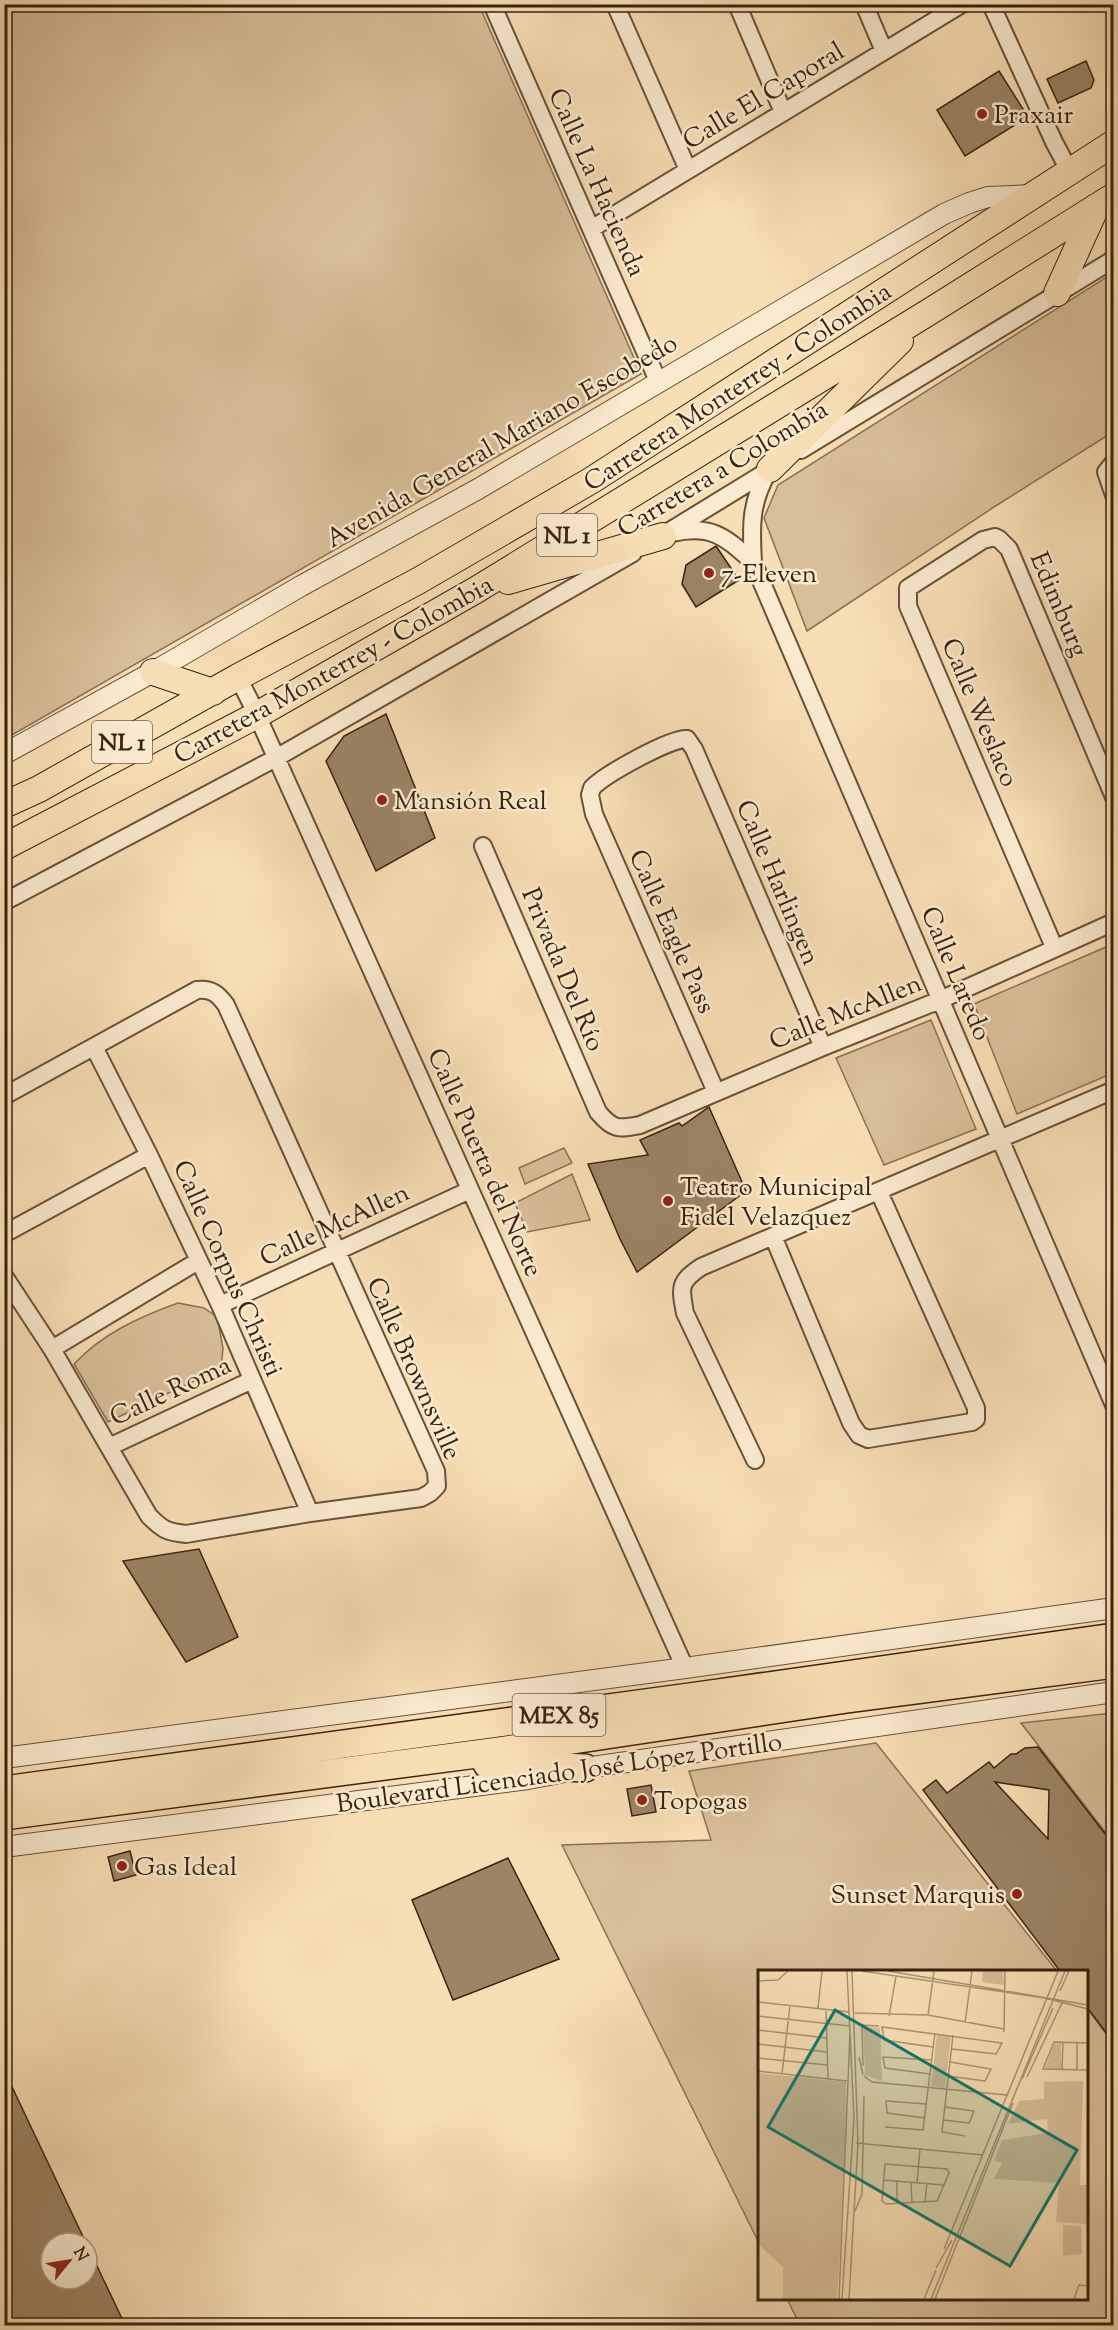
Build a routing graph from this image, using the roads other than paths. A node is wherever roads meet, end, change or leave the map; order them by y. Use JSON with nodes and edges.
{"nodes":[{"id":1,"x":492,"y":4,"type":"edge"},
{"id":2,"x":615,"y":4,"type":"edge"},
{"id":3,"x":737,"y":4,"type":"edge"},
{"id":4,"x":864,"y":4,"type":"edge"},
{"id":5,"x":962,"y":4,"type":"edge"},
{"id":6,"x":992,"y":4,"type":"edge"},
{"id":7,"x":884,"y":51,"type":"junction"},
{"id":8,"x":783,"y":112,"type":"junction"},
{"id":9,"x":1113,"y":143,"type":"edge"},
{"id":10,"x":688,"y":170,"type":"junction"},
{"id":11,"x":1070,"y":172,"type":"junction"},
{"id":12,"x":1032,"y":195,"type":"junction"},
{"id":13,"x":1105,"y":201,"type":"edge"},
{"id":14,"x":591,"y":230,"type":"junction"},
{"id":15,"x":1113,"y":259,"type":"edge"},
{"id":16,"x":1057,"y":293,"type":"junction"},
{"id":17,"x":929,"y":312,"type":"junction"},
{"id":18,"x":658,"y":381,"type":"junction"},
{"id":19,"x":1113,"y":462,"type":"edge"},
{"id":20,"x":770,"y":469,"type":"junction"},
{"id":21,"x":1113,"y":495,"type":"edge"},
{"id":22,"x":663,"y":536,"type":"junction"},
{"id":23,"x":994,"y":537,"type":"joint"},
{"id":24,"x":753,"y":562,"type":"junction"},
{"id":25,"x":476,"y":590,"type":"junction"},
{"id":26,"x":153,"y":672,"type":"junction"},
{"id":27,"x":238,"y":677,"type":"junction"},
{"id":28,"x":213,"y":692,"type":"junction"},
{"id":29,"x":257,"y":715,"type":"junction"},
{"id":30,"x":687,"y":739,"type":"joint"},
{"id":31,"x":4,"y":754,"type":"edge"},
{"id":32,"x":276,"y":758,"type":"junction"},
{"id":33,"x":1113,"y":797,"type":"edge"},
{"id":34,"x":4,"y":805,"type":"edge"},
{"id":35,"x":483,"y":846,"type":"dead end"},
{"id":36,"x":4,"y":847,"type":"edge"},
{"id":37,"x":4,"y":902,"type":"edge"},
{"id":38,"x":1113,"y":922,"type":"edge"},
{"id":39,"x":1054,"y":947,"type":"junction"},
{"id":40,"x":940,"y":1000,"type":"junction"},
{"id":41,"x":94,"y":1047,"type":"junction"},
{"id":42,"x":823,"y":1047,"type":"junction"},
{"id":43,"x":1113,"y":1091,"type":"edge"},
{"id":44,"x":716,"y":1092,"type":"junction"},
{"id":45,"x":4,"y":1096,"type":"edge"},
{"id":46,"x":598,"y":1112,"type":"joint"},
{"id":47,"x":999,"y":1138,"type":"junction"},
{"id":48,"x":149,"y":1155,"type":"junction"},
{"id":49,"x":470,"y":1190,"type":"junction"},
{"id":50,"x":879,"y":1192,"type":"junction"},
{"id":51,"x":4,"y":1234,"type":"edge"},
{"id":52,"x":773,"y":1236,"type":"junction"},
{"id":53,"x":335,"y":1252,"type":"junction"},
{"id":54,"x":198,"y":1261,"type":"junction"},
{"id":55,"x":4,"y":1276,"type":"edge"},
{"id":56,"x":220,"y":1305,"type":"junction"},
{"id":57,"x":52,"y":1349,"type":"junction"},
{"id":58,"x":252,"y":1380,"type":"junction"},
{"id":59,"x":1113,"y":1405,"type":"edge"},
{"id":60,"x":109,"y":1447,"type":"junction"},
{"id":61,"x":755,"y":1460,"type":"dead end"},
{"id":62,"x":310,"y":1513,"type":"junction"},
{"id":63,"x":1113,"y":1608,"type":"edge"},
{"id":64,"x":1113,"y":1637,"type":"edge"},
{"id":65,"x":1113,"y":1664,"type":"edge"},
{"id":66,"x":685,"y":1668,"type":"junction"},
{"id":67,"x":1113,"y":1692,"type":"edge"},
{"id":68,"x":4,"y":1758,"type":"edge"},
{"id":69,"x":423,"y":1760,"type":"junction"},
{"id":70,"x":585,"y":1768,"type":"junction"},
{"id":71,"x":4,"y":1790,"type":"edge"},
{"id":72,"x":80,"y":1805,"type":"junction"},
{"id":73,"x":4,"y":1816,"type":"edge"},
{"id":74,"x":4,"y":1832,"type":"edge"},
{"id":75,"x":4,"y":1847,"type":"edge"}],
"edges":[{"from":1,"to":14,"type":"street","name":"Calle La Hacienda"},
{"from":2,"to":10,"type":"street"},
{"from":3,"to":8,"type":"street"},
{"from":4,"to":7,"type":"street"},
{"from":5,"to":7,"type":"street","name":"Calle El Caporal"},
{"from":6,"to":11,"type":"street"},
{"from":7,"to":8,"type":"street","name":"Calle El Caporal"},
{"from":8,"to":10,"type":"street","name":"Calle El Caporal"},
{"from":9,"to":11,"type":"main road","name":"Carretera Monterrey - Colombia","number":"NL 1"},
{"from":10,"to":14,"type":"street","name":"Calle El Caporal"},
{"from":11,"to":12,"type":"main road","name":"Carretera Monterrey - Colombia","number":"NL 1"},
{"from":12,"to":18,"type":"street","name":"Avenida General Mariano Escobedo","number":"NL 1"},
{"from":12,"to":27,"type":"main road","name":"Carretera Monterrey - Colombia","number":"NL 1"},
{"from":13,"to":16,"type":"main road"},
{"from":13,"to":17,"type":"main road","name":"Carretera Monterrey - Colombia","number":"NL 1"},
{"from":14,"to":18,"type":"street","name":"Calle La Hacienda"},
{"from":15,"to":16,"type":"street","name":"Carretera a Colombia"},
{"from":16,"to":20,"type":"street","name":"Carretera a Colombia"},
{"from":17,"to":20,"type":"main road"},
{"from":17,"to":25,"type":"main road","name":"Carretera Monterrey - Colombia","number":"NL 1"},
{"from":18,"to":26,"type":"street","name":"Avenida General Mariano Escobedo","number":"NL 1"},
{"from":19,"to":21,"type":"street"},
{"from":20,"to":22,"type":"street","name":"Carretera a Colombia"},
{"from":20,"to":24,"type":"street","name":"Calle Laredo"},
{"from":22,"to":24,"type":"street","name":"Calle Laredo"},
{"from":22,"to":25,"type":"main road"},
{"from":22,"to":32,"type":"street","name":"Carretera a Colombia"},
{"from":23,"to":33,"type":"street","name":"Edimburg"},
{"from":23,"to":39,"type":"street","name":"Calle Weslaco"},
{"from":24,"to":40,"type":"street","name":"Calle Laredo"},
{"from":25,"to":29,"type":"main road","name":"Carretera Monterrey - Colombia","number":"NL 1"},
{"from":26,"to":28,"type":"main road"},
{"from":26,"to":31,"type":"street","name":"Avenida General Mariano Escobedo","number":"NL 1"},
{"from":27,"to":28,"type":"main road","name":"Carretera Monterrey - Colombia","number":"NL 1"},
{"from":27,"to":29,"type":"street","name":"Calle Puerta del Norte"},
{"from":28,"to":34,"type":"main road","name":"Carretera Monterrey - Colombia","number":"NL 1"},
{"from":29,"to":32,"type":"street","name":"Calle Puerta del Norte"},
{"from":29,"to":36,"type":"main road","name":"Carretera Monterrey - Colombia","number":"NL 1"},
{"from":30,"to":42,"type":"street","name":"Calle Harlingen"},
{"from":30,"to":44,"type":"street","name":"Calle Eagle Pass"},
{"from":32,"to":37,"type":"street","name":"Carretera a Colombia"},
{"from":32,"to":49,"type":"street","name":"Calle Puerta del Norte"},
{"from":35,"to":46,"type":"street","name":"Privada Del Río"},
{"from":38,"to":39,"type":"street","name":"Calle McAllen"},
{"from":39,"to":40,"type":"street","name":"Calle McAllen"},
{"from":40,"to":42,"type":"street","name":"Calle McAllen"},
{"from":40,"to":47,"type":"street","name":"Calle Laredo"},
{"from":41,"to":45,"type":"street","name":"Calle Brownsville"},
{"from":41,"to":48,"type":"street","name":"Calle Corpus Christi"},
{"from":41,"to":53,"type":"street","name":"Calle Brownsville"},
{"from":42,"to":44,"type":"street","name":"Calle McAllen"},
{"from":43,"to":47,"type":"street"},
{"from":44,"to":46,"type":"street","name":"Calle McAllen"},
{"from":47,"to":50,"type":"street"},
{"from":47,"to":59,"type":"street","name":"Calle Laredo"},
{"from":48,"to":51,"type":"street"},
{"from":48,"to":54,"type":"street","name":"Calle Corpus Christi"},
{"from":49,"to":53,"type":"street","name":"Calle McAllen"},
{"from":49,"to":66,"type":"street","name":"Calle Puerta del Norte"},
{"from":50,"to":52,"type":"street"},
{"from":50,"to":52,"type":"street"},
{"from":52,"to":61,"type":"street"},
{"from":53,"to":56,"type":"street","name":"Calle McAllen"},
{"from":53,"to":62,"type":"street","name":"Calle Brownsville"},
{"from":54,"to":56,"type":"street","name":"Calle Corpus Christi"},
{"from":54,"to":57,"type":"street"},
{"from":55,"to":57,"type":"street","name":"Calle Brownsville"},
{"from":56,"to":58,"type":"street","name":"Calle Corpus Christi"},
{"from":57,"to":60,"type":"street","name":"Calle Brownsville"},
{"from":58,"to":60,"type":"street","name":"Calle Roma"},
{"from":58,"to":62,"type":"street","name":"Calle Corpus Christi"},
{"from":60,"to":62,"type":"street","name":"Calle Brownsville"},
{"from":63,"to":66,"type":"street"},
{"from":64,"to":71,"type":"highway","number":"MEX 85"},
{"from":65,"to":69,"type":"highway","name":"Boulevard Licenciado José López Portillo","number":"MEX 85"},
{"from":66,"to":68,"type":"street"},
{"from":67,"to":70,"type":"street","name":"Boulevard Licenciado José López Portillo"},
{"from":69,"to":70,"type":"highway"},
{"from":69,"to":72,"type":"highway","name":"Boulevard Licenciado José López Portillo","number":"MEX 85"},
{"from":70,"to":75,"type":"street","name":"Boulevard Licenciado José López Portillo"},
{"from":72,"to":73,"type":"highway","name":"Boulevard Licenciado José López Portillo","number":"MEX 85"},
{"from":72,"to":74,"type":"highway"}]}
